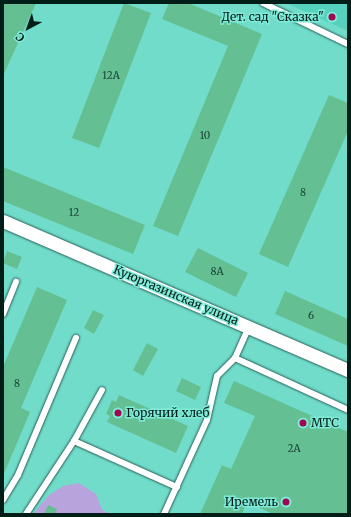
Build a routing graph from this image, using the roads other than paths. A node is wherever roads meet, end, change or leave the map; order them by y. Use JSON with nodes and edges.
{"nodes":[{"id":1,"x":263,"y":3,"type":"edge"},
{"id":2,"x":348,"y":44,"type":"edge"},
{"id":3,"x":3,"y":221,"type":"edge"},
{"id":4,"x":16,"y":282,"type":"dead end"},
{"id":5,"x":3,"y":314,"type":"edge"},
{"id":6,"x":249,"y":327,"type":"junction"},
{"id":7,"x":76,"y":338,"type":"dead end"},
{"id":8,"x":235,"y":358,"type":"junction"},
{"id":9,"x":348,"y":370,"type":"edge"},
{"id":10,"x":102,"y":390,"type":"dead end"},
{"id":11,"x":348,"y":410,"type":"edge"},
{"id":12,"x":74,"y":442,"type":"junction"},
{"id":13,"x":176,"y":487,"type":"junction"},
{"id":14,"x":3,"y":500,"type":"edge"},
{"id":15,"x":26,"y":514,"type":"edge"},
{"id":16,"x":164,"y":514,"type":"edge"}],
"edges":[{"from":1,"to":2,"type":"lane"},
{"from":3,"to":6,"type":"street","name":"Куюргазинская улица"},
{"from":4,"to":5,"type":"lane"},
{"from":6,"to":8,"type":"lane"},
{"from":6,"to":9,"type":"street","name":"Куюргазинская улица"},
{"from":7,"to":14,"type":"lane"},
{"from":8,"to":11,"type":"lane"},
{"from":8,"to":13,"type":"lane"},
{"from":10,"to":12,"type":"lane"},
{"from":12,"to":13,"type":"lane"},
{"from":12,"to":15,"type":"lane"},
{"from":13,"to":16,"type":"lane"}]}
